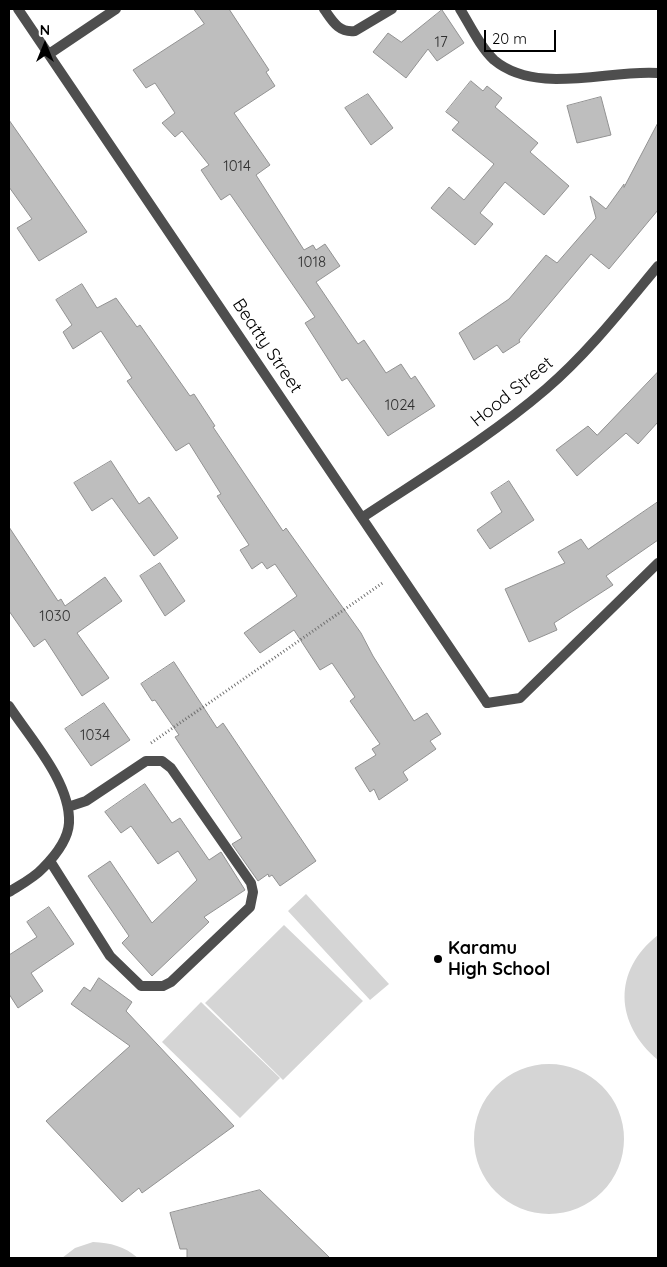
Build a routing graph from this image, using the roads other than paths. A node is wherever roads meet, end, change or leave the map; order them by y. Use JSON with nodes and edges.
{"nodes":[{"id":1,"x":18,"y":9,"type":"edge"},
{"id":2,"x":116,"y":9,"type":"edge"},
{"id":3,"x":324,"y":9,"type":"edge"},
{"id":4,"x":392,"y":9,"type":"edge"},
{"id":5,"x":460,"y":9,"type":"edge"},
{"id":6,"x":49,"y":54,"type":"junction"},
{"id":7,"x":658,"y":73,"type":"edge"},
{"id":8,"x":658,"y":266,"type":"edge"},
{"id":9,"x":363,"y":517,"type":"junction"},
{"id":10,"x":658,"y":563,"type":"edge"},
{"id":11,"x":9,"y":706,"type":"edge"},
{"id":12,"x":68,"y":807,"type":"junction"},
{"id":13,"x":50,"y":861,"type":"junction"},
{"id":14,"x":9,"y":892,"type":"edge"}],
"edges":[{"from":1,"to":6,"type":"street","name":"Beatty Street"},
{"from":2,"to":6,"type":"street"},
{"from":3,"to":4,"type":"street"},
{"from":5,"to":7,"type":"street"},
{"from":6,"to":9,"type":"street","name":"Beatty Street"},
{"from":8,"to":9,"type":"street","name":"Hood Street"},
{"from":9,"to":10,"type":"street","name":"Beatty Street"},
{"from":11,"to":12,"type":"street"},
{"from":12,"to":13,"type":"street"},
{"from":12,"to":13,"type":"street"},
{"from":13,"to":14,"type":"street"}]}
